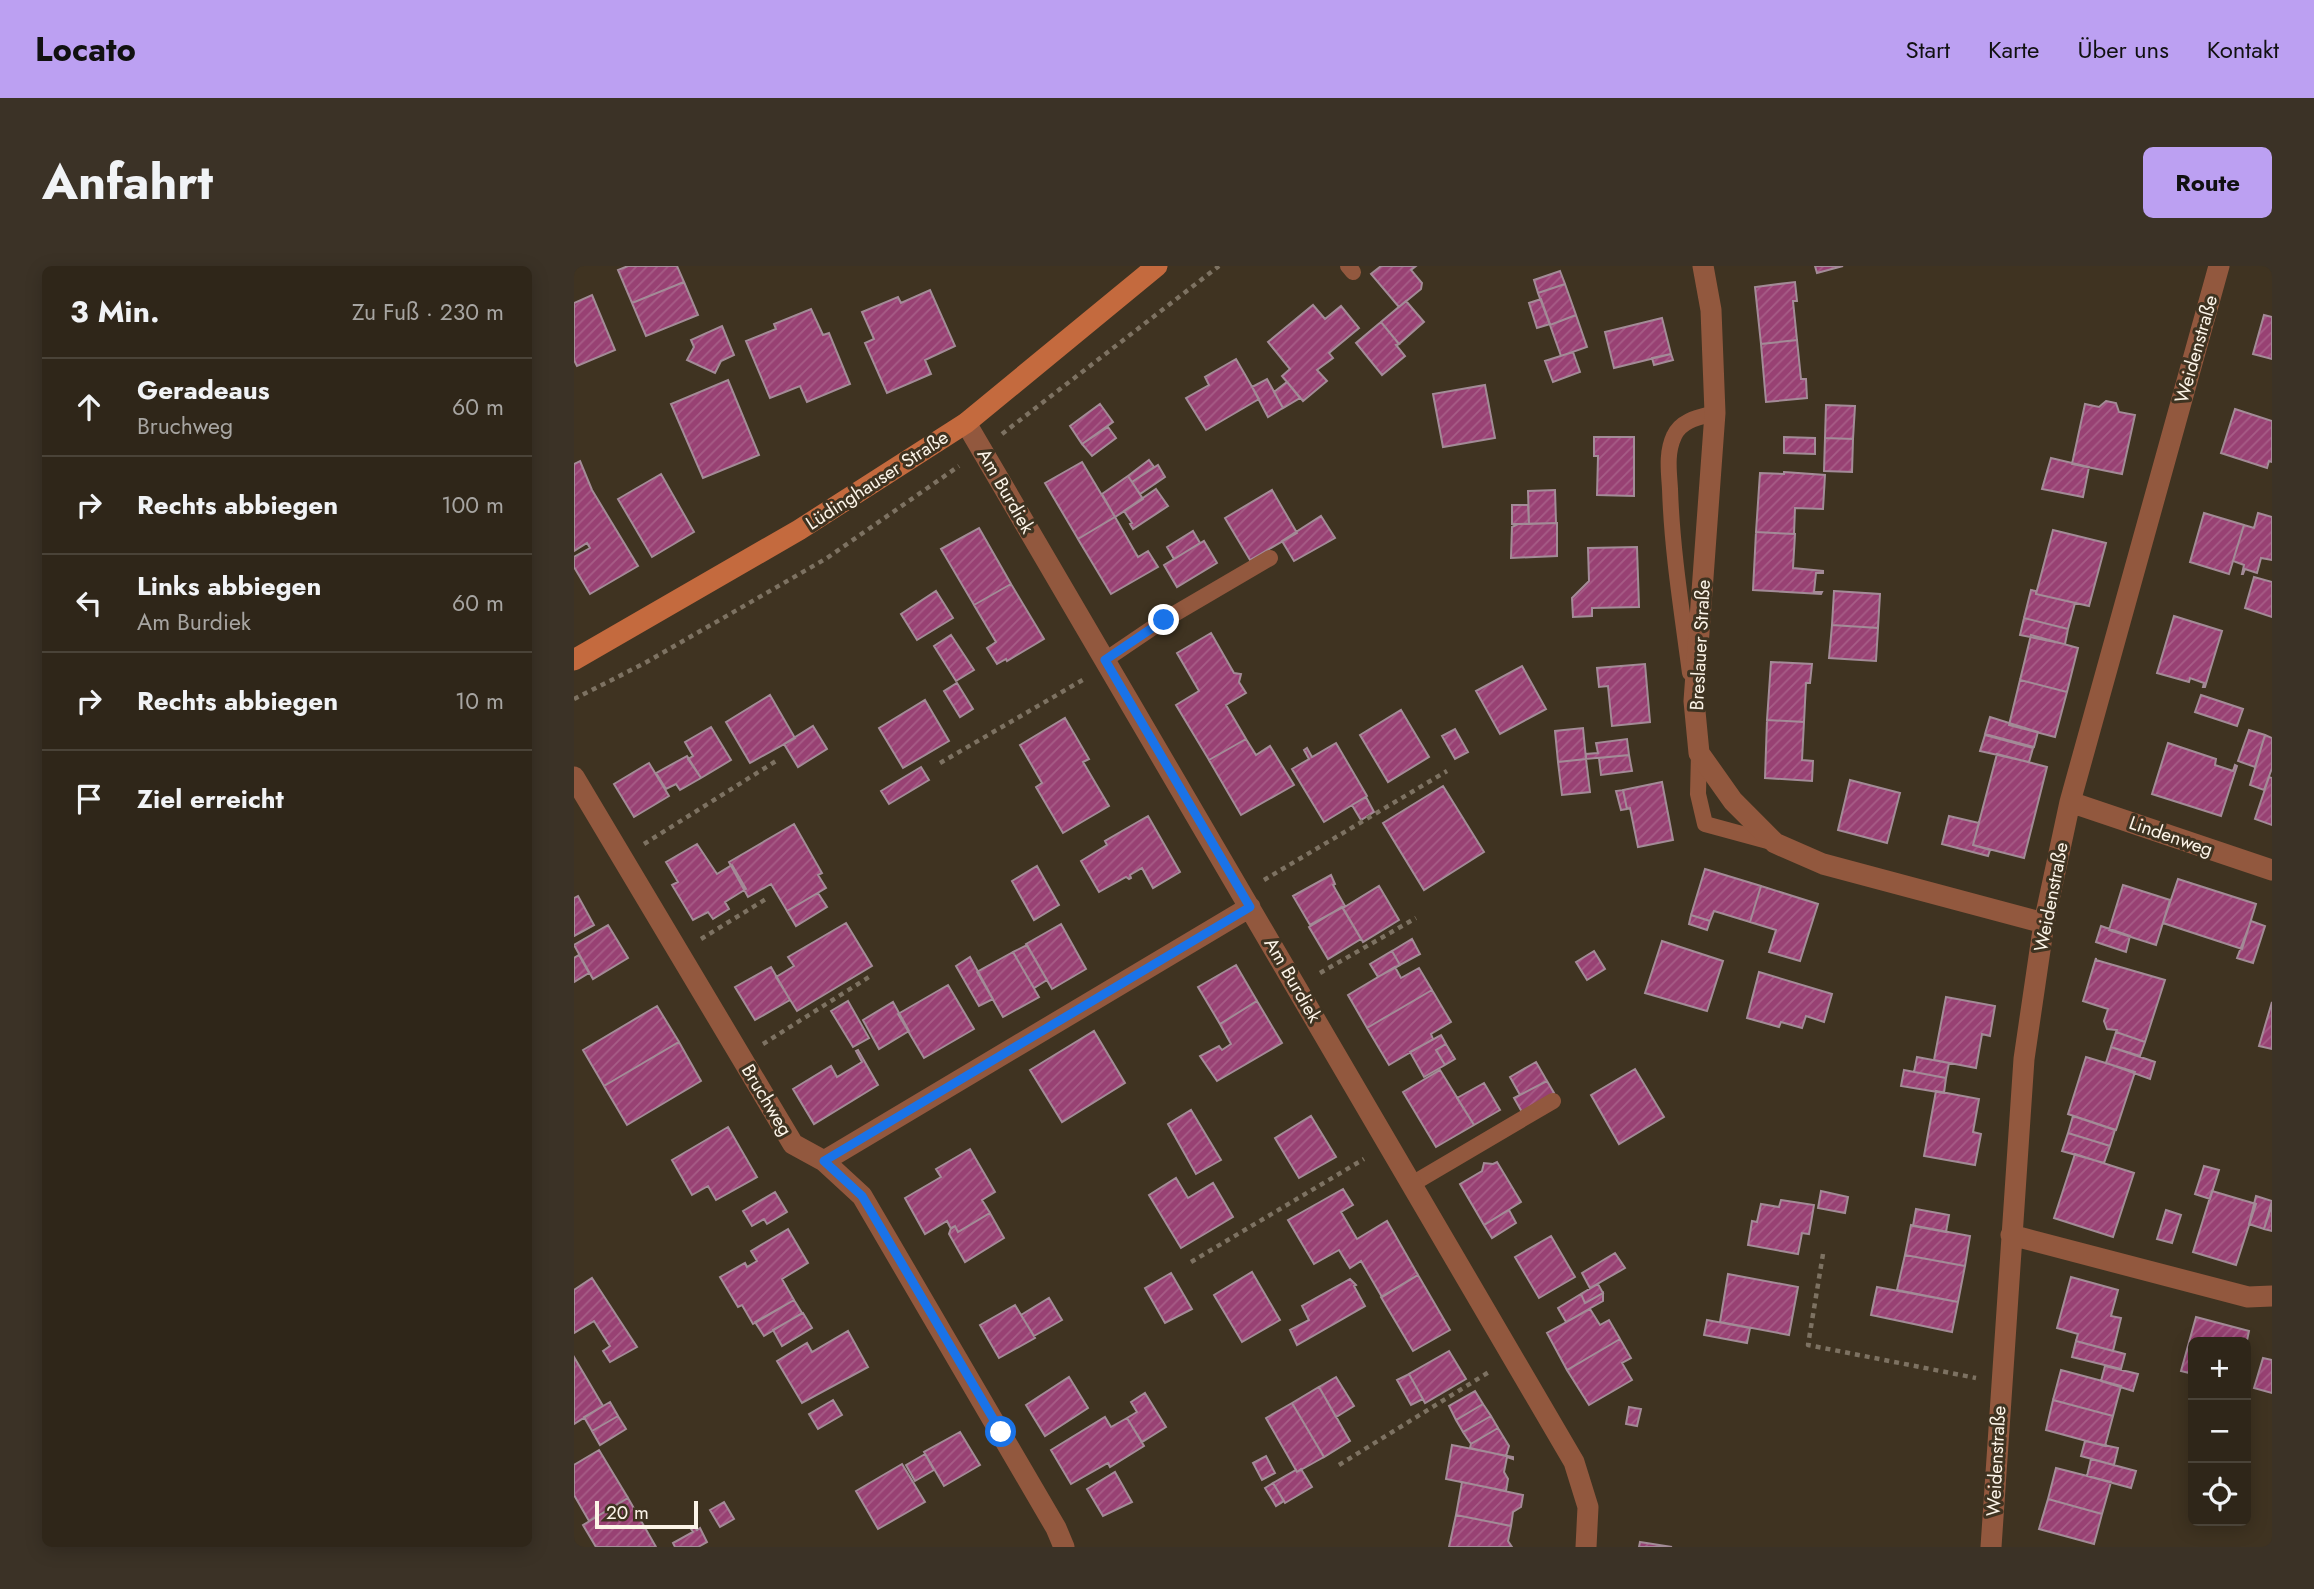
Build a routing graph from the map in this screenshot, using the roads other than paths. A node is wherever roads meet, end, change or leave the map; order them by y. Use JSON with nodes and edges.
{"nodes":[{"id":1,"x":1157,"y":266,"type":"edge"},
{"id":2,"x":1703,"y":266,"type":"edge"},
{"id":3,"x":2219,"y":266,"type":"edge"},
{"id":4,"x":1715,"y":413,"type":"junction"},
{"id":5,"x":966,"y":423,"type":"junction"},
{"id":6,"x":1270,"y":558,"type":"dead end"},
{"id":7,"x":574,"y":660,"type":"edge"},
{"id":8,"x":1107,"y":663,"type":"junction"},
{"id":9,"x":1694,"y":701,"type":"junction"},
{"id":10,"x":1699,"y":753,"type":"junction"},
{"id":11,"x":574,"y":777,"type":"edge"},
{"id":12,"x":2070,"y":802,"type":"junction"},
{"id":13,"x":1775,"y":844,"type":"junction"},
{"id":14,"x":2272,"y":870,"type":"edge"},
{"id":15,"x":1246,"y":900,"type":"junction"},
{"id":16,"x":2044,"y":923,"type":"junction"},
{"id":17,"x":1553,"y":1101,"type":"dead end"},
{"id":18,"x":824,"y":1161,"type":"junction"},
{"id":19,"x":1412,"y":1184,"type":"junction"},
{"id":20,"x":2011,"y":1235,"type":"junction"},
{"id":21,"x":2272,"y":1296,"type":"edge"},
{"id":22,"x":1064,"y":1547,"type":"edge"},
{"id":23,"x":1586,"y":1547,"type":"edge"},
{"id":24,"x":1991,"y":1547,"type":"edge"}],
"edges":[{"from":1,"to":5,"type":"street","name":"Lüdinghauser Straße"},
{"from":2,"to":4,"type":"street","name":"Breslauer Straße"},
{"from":3,"to":12,"type":"street","name":"Weidenstraße"},
{"from":4,"to":9,"type":"street","name":"Breslauer Straße"},
{"from":4,"to":9,"type":"lane"},
{"from":5,"to":7,"type":"street","name":"Lüdinghauser Straße"},
{"from":5,"to":8,"type":"street","name":"Am Burdiek"},
{"from":6,"to":8,"type":"lane"},
{"from":8,"to":15,"type":"street","name":"Am Burdiek"},
{"from":9,"to":10,"type":"street","name":"Breslauer Straße"},
{"from":10,"to":13,"type":"street","name":"Breslauer Straße"},
{"from":10,"to":13,"type":"lane"},
{"from":11,"to":18,"type":"street","name":"Bruchweg"},
{"from":12,"to":14,"type":"street","name":"Lindenweg"},
{"from":12,"to":16,"type":"street","name":"Weidenstraße"},
{"from":13,"to":16,"type":"street","name":"Breslauer Straße"},
{"from":15,"to":18,"type":"street"},
{"from":15,"to":19,"type":"street","name":"Am Burdiek"},
{"from":16,"to":20,"type":"street","name":"Weidenstraße"},
{"from":17,"to":19,"type":"lane"},
{"from":18,"to":22,"type":"street","name":"Bruchweg"},
{"from":19,"to":23,"type":"street","name":"Am Burdiek"},
{"from":20,"to":21,"type":"street"},
{"from":20,"to":24,"type":"street","name":"Weidenstraße"}]}
